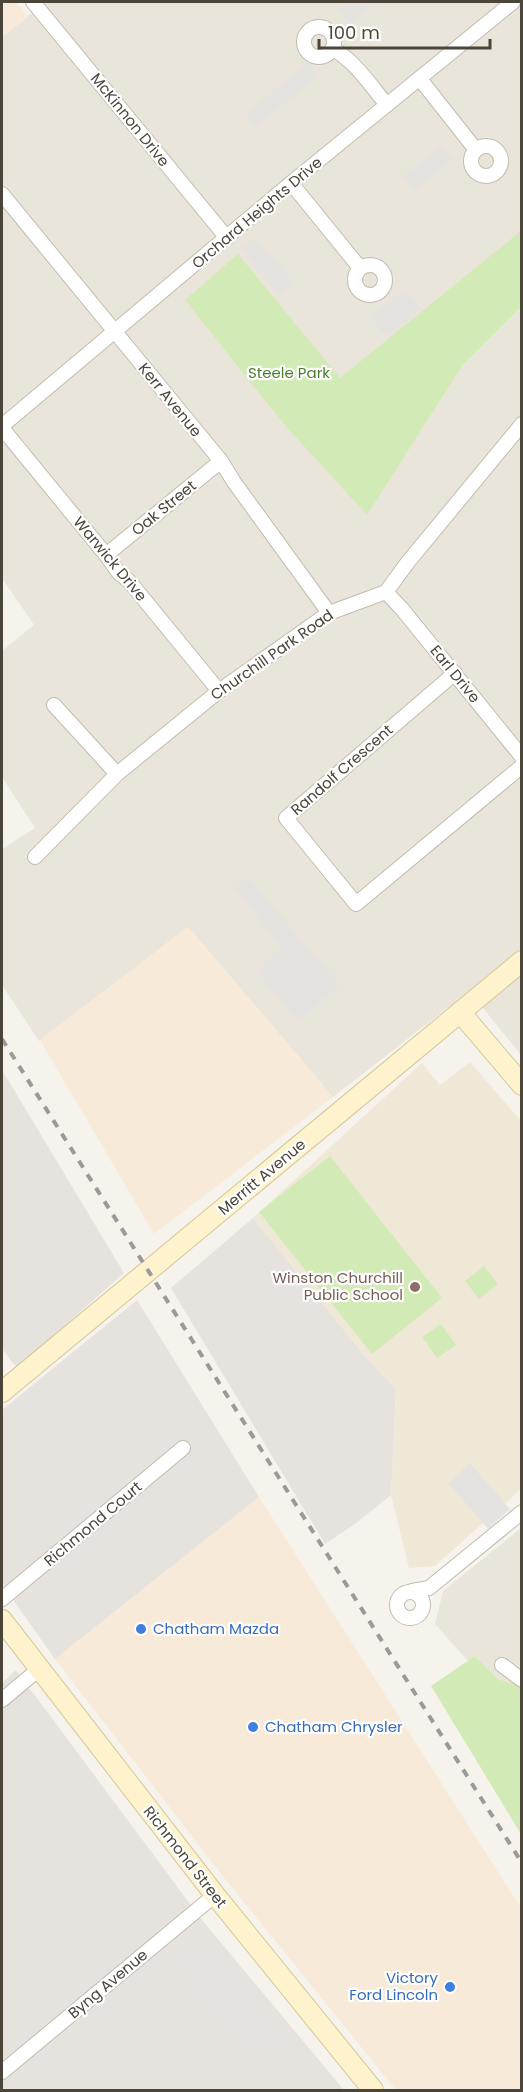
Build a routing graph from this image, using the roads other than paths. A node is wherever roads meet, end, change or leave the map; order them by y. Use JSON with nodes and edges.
{"nodes":[{"id":1,"x":33,"y":2,"type":"edge"},
{"id":2,"x":513,"y":2,"type":"edge"},
{"id":3,"x":333,"y":49,"type":"dead end"},
{"id":4,"x":420,"y":79,"type":"junction"},
{"id":5,"x":387,"y":105,"type":"junction"},
{"id":6,"x":476,"y":150,"type":"dead end"},
{"id":7,"x":291,"y":183,"type":"junction"},
{"id":8,"x":2,"y":194,"type":"edge"},
{"id":9,"x":227,"y":238,"type":"junction"},
{"id":10,"x":360,"y":268,"type":"dead end"},
{"id":11,"x":114,"y":331,"type":"junction"},
{"id":12,"x":522,"y":424,"type":"edge"},
{"id":13,"x":2,"y":427,"type":"edge"},
{"id":14,"x":221,"y":461,"type":"junction"},
{"id":15,"x":106,"y":555,"type":"junction"},
{"id":16,"x":386,"y":592,"type":"junction"},
{"id":17,"x":329,"y":613,"type":"junction"},
{"id":18,"x":455,"y":673,"type":"junction"},
{"id":19,"x":219,"y":691,"type":"junction"},
{"id":20,"x":54,"y":705,"type":"dead end"},
{"id":21,"x":522,"y":757,"type":"edge"},
{"id":22,"x":522,"y":766,"type":"edge"},
{"id":23,"x":117,"y":774,"type":"junction"},
{"id":24,"x":35,"y":857,"type":"dead end"},
{"id":25,"x":522,"y":960,"type":"edge"},
{"id":26,"x":460,"y":1012,"type":"junction"},
{"id":27,"x":522,"y":1085,"type":"edge"},
{"id":28,"x":2,"y":1392,"type":"edge"},
{"id":29,"x":183,"y":1448,"type":"dead end"},
{"id":30,"x":522,"y":1512,"type":"edge"},
{"id":31,"x":432,"y":1586,"type":"junction"},
{"id":32,"x":412,"y":1592,"type":"junction"},
{"id":33,"x":2,"y":1599,"type":"edge"},
{"id":34,"x":424,"y":1606,"type":"junction"},
{"id":35,"x":2,"y":1620,"type":"edge"},
{"id":36,"x":502,"y":1665,"type":"dead end"},
{"id":37,"x":39,"y":1669,"type":"junction"},
{"id":38,"x":522,"y":1680,"type":"edge"},
{"id":39,"x":2,"y":1700,"type":"edge"},
{"id":40,"x":215,"y":1895,"type":"junction"},
{"id":41,"x":2,"y":2072,"type":"edge"},
{"id":42,"x":373,"y":2091,"type":"edge"}],
"edges":[{"from":1,"to":9,"type":"street","name":"McKinnon Drive"},
{"from":2,"to":4,"type":"street","name":"Orchard Heights Drive"},
{"from":3,"to":5,"type":"street"},
{"from":4,"to":5,"type":"street","name":"Orchard Heights Drive"},
{"from":4,"to":6,"type":"street"},
{"from":5,"to":7,"type":"street","name":"Orchard Heights Drive"},
{"from":7,"to":9,"type":"street","name":"Orchard Heights Drive"},
{"from":7,"to":10,"type":"street"},
{"from":8,"to":11,"type":"street","name":"Kerr Avenue"},
{"from":9,"to":11,"type":"street","name":"Orchard Heights Drive"},
{"from":11,"to":13,"type":"street","name":"Orchard Heights Drive"},
{"from":11,"to":14,"type":"street","name":"Kerr Avenue"},
{"from":12,"to":16,"type":"street"},
{"from":13,"to":15,"type":"street","name":"Warwick Drive"},
{"from":14,"to":15,"type":"street","name":"Oak Street"},
{"from":14,"to":17,"type":"street","name":"Kerr Avenue"},
{"from":15,"to":19,"type":"street","name":"Warwick Drive"},
{"from":16,"to":17,"type":"street","name":"Churchill Park Road"},
{"from":16,"to":18,"type":"street","name":"Earl Drive"},
{"from":17,"to":19,"type":"street","name":"Churchill Park Road"},
{"from":18,"to":21,"type":"street","name":"Earl Drive"},
{"from":18,"to":22,"type":"street","name":"Randolf Crescent"},
{"from":19,"to":23,"type":"street","name":"Churchill Park Road"},
{"from":20,"to":23,"type":"street"},
{"from":23,"to":24,"type":"street","name":"Churchill Park Road"},
{"from":25,"to":26,"type":"street","name":"Merritt Avenue"},
{"from":26,"to":27,"type":"street"},
{"from":26,"to":28,"type":"street","name":"Merritt Avenue"},
{"from":29,"to":33,"type":"street","name":"Richmond Court"},
{"from":30,"to":31,"type":"street"},
{"from":31,"to":32,"type":"street"},
{"from":31,"to":34,"type":"street"},
{"from":32,"to":34,"type":"street"},
{"from":32,"to":34,"type":"street"},
{"from":35,"to":37,"type":"street","name":"Richmond Street"},
{"from":36,"to":38,"type":"street"},
{"from":37,"to":39,"type":"street"},
{"from":37,"to":40,"type":"street","name":"Richmond Street"},
{"from":40,"to":41,"type":"street","name":"Byng Avenue"},
{"from":40,"to":42,"type":"street","name":"Richmond Street"}]}
